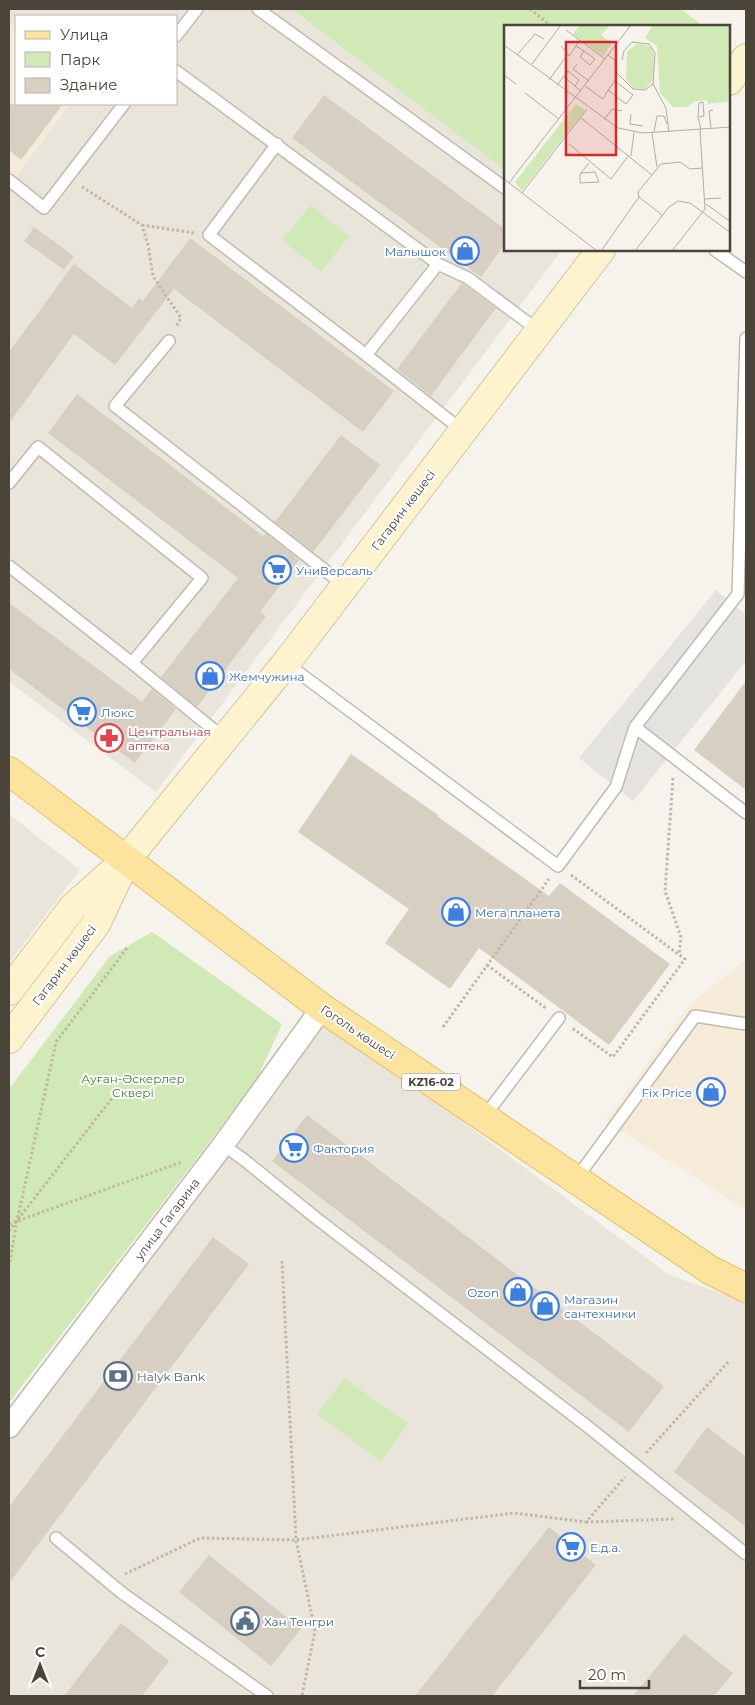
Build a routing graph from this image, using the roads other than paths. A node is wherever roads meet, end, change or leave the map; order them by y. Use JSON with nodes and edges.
{"nodes":[{"id":1,"x":197,"y":9,"type":"edge"},
{"id":2,"x":258,"y":9,"type":"edge"},
{"id":3,"x":178,"y":33,"type":"edge"},
{"id":4,"x":746,"y":58,"type":"edge"},
{"id":5,"x":178,"y":72,"type":"edge"},
{"id":6,"x":730,"y":80,"type":"edge"},
{"id":7,"x":123,"y":105,"type":"edge"},
{"id":8,"x":277,"y":144,"type":"junction"},
{"id":9,"x":9,"y":180,"type":"edge"},
{"id":10,"x":504,"y":187,"type":"edge"},
{"id":11,"x":596,"y":251,"type":"edge"},
{"id":12,"x":716,"y":251,"type":"edge"},
{"id":13,"x":438,"y":264,"type":"junction"},
{"id":14,"x":746,"y":272,"type":"edge"},
{"id":15,"x":539,"y":331,"type":"junction"},
{"id":16,"x":746,"y":338,"type":"edge"},
{"id":17,"x":169,"y":341,"type":"road end"},
{"id":18,"x":366,"y":355,"type":"junction"},
{"id":19,"x":463,"y":431,"type":"junction"},
{"id":20,"x":745,"y":436,"type":"edge"},
{"id":21,"x":9,"y":482,"type":"edge"},
{"id":22,"x":9,"y":566,"type":"edge"},
{"id":23,"x":345,"y":586,"type":"junction"},
{"id":24,"x":742,"y":597,"type":"edge"},
{"id":25,"x":132,"y":663,"type":"junction"},
{"id":26,"x":286,"y":664,"type":"junction"},
{"id":27,"x":635,"y":727,"type":"junction"},
{"id":28,"x":225,"y":739,"type":"junction"},
{"id":29,"x":9,"y":771,"type":"edge"},
{"id":30,"x":746,"y":813,"type":"edge"},
{"id":31,"x":126,"y":860,"type":"junction"},
{"id":32,"x":9,"y":991,"type":"edge"},
{"id":33,"x":322,"y":1008,"type":"junction"},
{"id":34,"x":559,"y":1018,"type":"road end"},
{"id":35,"x":746,"y":1024,"type":"edge"},
{"id":36,"x":9,"y":1039,"type":"edge"},
{"id":37,"x":484,"y":1117,"type":"junction"},
{"id":38,"x":222,"y":1145,"type":"junction"},
{"id":39,"x":576,"y":1179,"type":"junction"},
{"id":40,"x":746,"y":1288,"type":"edge"},
{"id":41,"x":9,"y":1427,"type":"edge"},
{"id":42,"x":56,"y":1538,"type":"dead end"},
{"id":43,"x":746,"y":1554,"type":"edge"},
{"id":44,"x":268,"y":1696,"type":"edge"}],
"edges":[{"from":1,"to":3,"type":"lane"},
{"from":2,"to":10,"type":"lane"},
{"from":4,"to":6,"type":"street"},
{"from":5,"to":8,"type":"lane"},
{"from":7,"to":9,"type":"lane"},
{"from":8,"to":13,"type":"lane"},
{"from":8,"to":18,"type":"lane"},
{"from":11,"to":15,"type":"street","name":"Гагарин көшесі"},
{"from":12,"to":14,"type":"lane"},
{"from":13,"to":15,"type":"lane"},
{"from":13,"to":18,"type":"lane"},
{"from":15,"to":19,"type":"street","name":"Гагарин көшесі"},
{"from":16,"to":20,"type":"lane"},
{"from":17,"to":23,"type":"lane"},
{"from":18,"to":19,"type":"lane"},
{"from":19,"to":23,"type":"street","name":"Гагарин көшесі"},
{"from":20,"to":24,"type":"lane"},
{"from":21,"to":25,"type":"lane"},
{"from":22,"to":25,"type":"lane"},
{"from":23,"to":26,"type":"street","name":"Гагарин көшесі"},
{"from":24,"to":27,"type":"lane"},
{"from":25,"to":28,"type":"lane"},
{"from":26,"to":27,"type":"lane"},
{"from":26,"to":28,"type":"street","name":"Гагарин көшесі"},
{"from":27,"to":30,"type":"lane"},
{"from":28,"to":31,"type":"street","name":"Гагарин көшесі"},
{"from":29,"to":31,"type":"main road","name":"Гоголь көшесі"},
{"from":31,"to":32,"type":"street","name":"Гагарин көшесі"},
{"from":31,"to":33,"type":"main road","name":"Гоголь көшесі","number":"KZ16-02"},
{"from":31,"to":36,"type":"street","name":"Гагарин көшесі"},
{"from":33,"to":37,"type":"main road","name":"Гоголь көшесі","number":"KZ16-02"},
{"from":33,"to":38,"type":"street","name":"улица Гагарина"},
{"from":34,"to":37,"type":"lane"},
{"from":35,"to":39,"type":"lane"},
{"from":37,"to":39,"type":"main road","name":"Гоголь көшесі","number":"KZ16-02"},
{"from":38,"to":41,"type":"street","name":"улица Гагарина"},
{"from":38,"to":43,"type":"lane"},
{"from":39,"to":40,"type":"main road","name":"Гоголь көшесі","number":"KZ16-02"},
{"from":42,"to":44,"type":"lane"}]}
